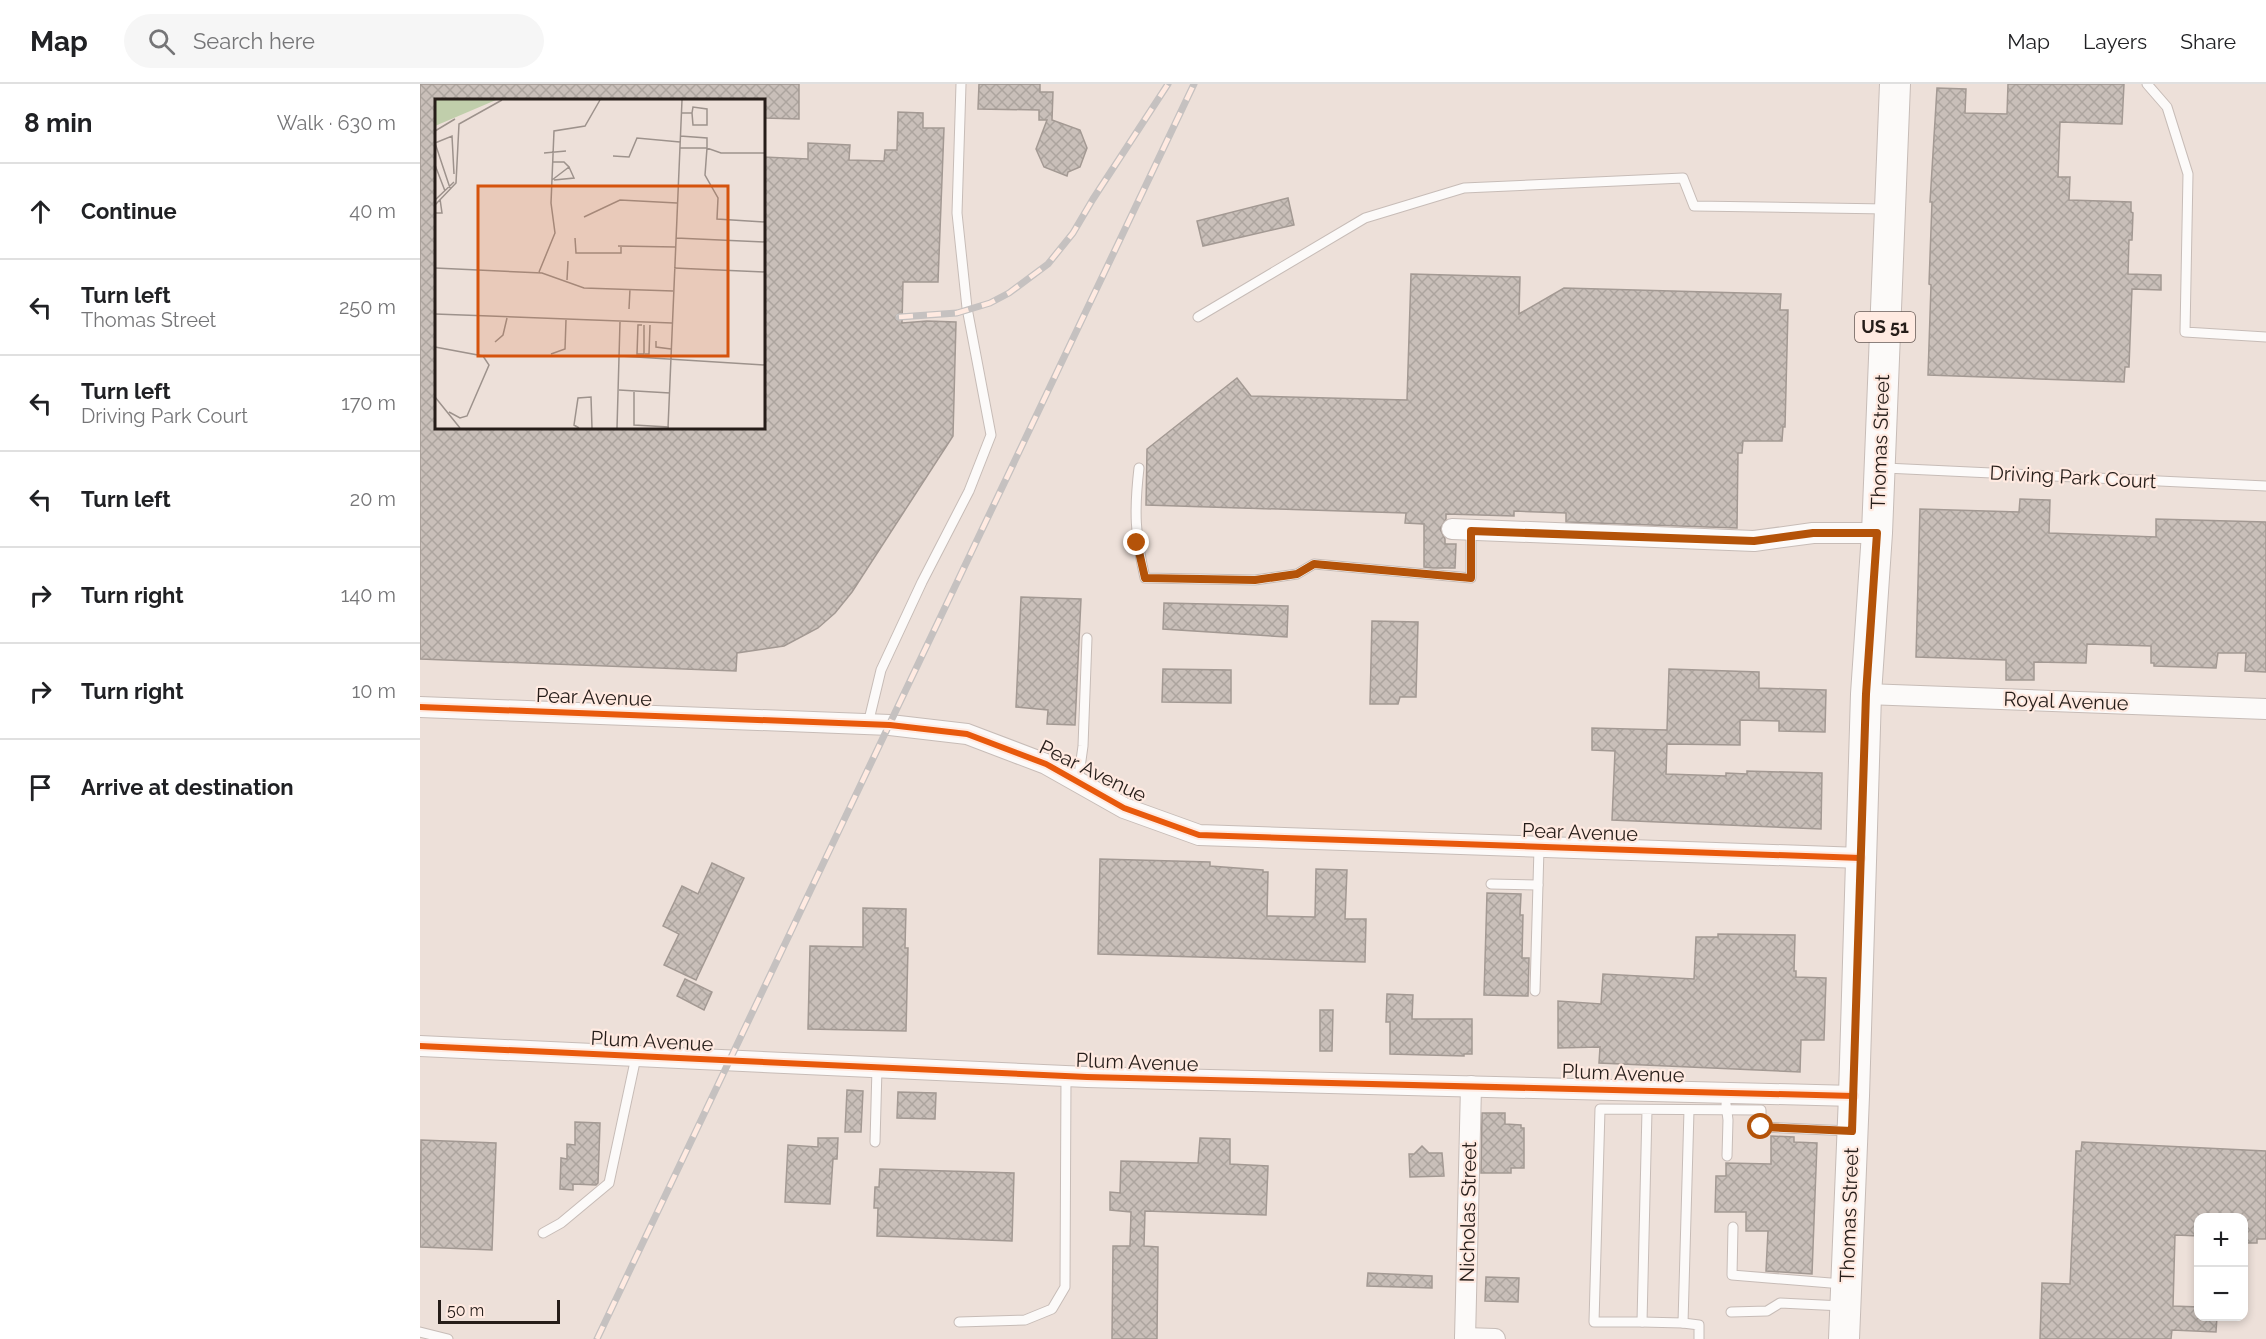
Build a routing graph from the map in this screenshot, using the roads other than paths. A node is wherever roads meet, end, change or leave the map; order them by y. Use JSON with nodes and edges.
{"nodes":[{"id":1,"x":961,"y":84,"type":"edge"},
{"id":2,"x":1895,"y":84,"type":"edge"},
{"id":3,"x":2147,"y":84,"type":"edge"},
{"id":4,"x":1890,"y":210,"type":"junction"},
{"id":5,"x":1198,"y":317,"type":"dead end"},
{"id":6,"x":2266,"y":337,"type":"edge"},
{"id":7,"x":1139,"y":468,"type":"dead end"},
{"id":8,"x":1879,"y":468,"type":"junction"},
{"id":9,"x":2266,"y":486,"type":"edge"},
{"id":10,"x":1461,"y":530,"type":"joint"},
{"id":11,"x":1877,"y":533,"type":"junction"},
{"id":12,"x":1087,"y":638,"type":"dead end"},
{"id":13,"x":1866,"y":694,"type":"junction"},
{"id":14,"x":420,"y":706,"type":"edge"},
{"id":15,"x":2266,"y":709,"type":"edge"},
{"id":16,"x":868,"y":724,"type":"junction"},
{"id":17,"x":1078,"y":782,"type":"junction"},
{"id":18,"x":1539,"y":848,"type":"junction"},
{"id":19,"x":1861,"y":858,"type":"junction"},
{"id":20,"x":1491,"y":884,"type":"dead end"},
{"id":21,"x":1538,"y":885,"type":"junction"},
{"id":22,"x":1535,"y":991,"type":"dead end"},
{"id":23,"x":420,"y":1046,"type":"edge"},
{"id":24,"x":636,"y":1057,"type":"junction"},
{"id":25,"x":877,"y":1068,"type":"junction"},
{"id":26,"x":1066,"y":1076,"type":"junction"},
{"id":27,"x":1471,"y":1086,"type":"junction"},
{"id":28,"x":1854,"y":1096,"type":"junction"},
{"id":29,"x":1725,"y":1102,"type":"junction"},
{"id":30,"x":1647,"y":1110,"type":"junction"},
{"id":31,"x":1689,"y":1110,"type":"junction"},
{"id":32,"x":1852,"y":1131,"type":"junction"},
{"id":33,"x":875,"y":1142,"type":"dead end"},
{"id":34,"x":1727,"y":1156,"type":"dead end"},
{"id":35,"x":1733,"y":1227,"type":"dead end"},
{"id":36,"x":543,"y":1233,"type":"dead end"},
{"id":37,"x":1845,"y":1295,"type":"junction"},
{"id":38,"x":1731,"y":1312,"type":"dead end"},
{"id":39,"x":959,"y":1322,"type":"dead end"},
{"id":40,"x":1642,"y":1322,"type":"junction"},
{"id":41,"x":1683,"y":1323,"type":"junction"},
{"id":42,"x":420,"y":1332,"type":"edge"},
{"id":43,"x":1465,"y":1338,"type":"edge"},
{"id":44,"x":448,"y":1339,"type":"edge"},
{"id":45,"x":1496,"y":1339,"type":"edge"},
{"id":46,"x":1699,"y":1339,"type":"edge"},
{"id":47,"x":1844,"y":1339,"type":"edge"}],
"edges":[{"from":1,"to":16,"type":"lane"},
{"from":2,"to":4,"type":"main road","name":"Thomas Street","number":"US 51"},
{"from":3,"to":6,"type":"lane"},
{"from":4,"to":5,"type":"lane"},
{"from":4,"to":8,"type":"main road","name":"Thomas Street","number":"US 51"},
{"from":7,"to":10,"type":"lane"},
{"from":8,"to":9,"type":"lane","name":"Driving Park Court"},
{"from":8,"to":11,"type":"main road","name":"Thomas Street","number":"US 51"},
{"from":10,"to":11,"type":"street"},
{"from":11,"to":13,"type":"main road","name":"Thomas Street","number":"US 51"},
{"from":12,"to":17,"type":"lane"},
{"from":13,"to":15,"type":"street","name":"Royal Avenue"},
{"from":13,"to":19,"type":"main road","name":"Thomas Street","number":"US 51"},
{"from":14,"to":16,"type":"street","name":"Pear Avenue"},
{"from":16,"to":17,"type":"street","name":"Pear Avenue"},
{"from":17,"to":18,"type":"street","name":"Pear Avenue"},
{"from":18,"to":19,"type":"street","name":"Pear Avenue"},
{"from":18,"to":21,"type":"lane"},
{"from":19,"to":28,"type":"main road","name":"Thomas Street","number":"US 51"},
{"from":20,"to":21,"type":"lane"},
{"from":21,"to":22,"type":"lane"},
{"from":23,"to":24,"type":"street","name":"Plum Avenue"},
{"from":24,"to":25,"type":"street","name":"Plum Avenue"},
{"from":24,"to":36,"type":"lane"},
{"from":25,"to":26,"type":"street","name":"Plum Avenue"},
{"from":25,"to":33,"type":"lane"},
{"from":26,"to":27,"type":"street","name":"Plum Avenue"},
{"from":26,"to":39,"type":"lane"},
{"from":27,"to":29,"type":"street","name":"Plum Avenue"},
{"from":27,"to":43,"type":"street","name":"Nicholas Street"},
{"from":28,"to":29,"type":"street","name":"Plum Avenue"},
{"from":28,"to":32,"type":"main road","name":"Thomas Street","number":"US 51"},
{"from":29,"to":31,"type":"lane"},
{"from":29,"to":32,"type":"lane"},
{"from":29,"to":34,"type":"lane"},
{"from":30,"to":31,"type":"lane"},
{"from":30,"to":40,"type":"lane"},
{"from":30,"to":40,"type":"lane"},
{"from":31,"to":41,"type":"lane"},
{"from":32,"to":37,"type":"main road","name":"Thomas Street","number":"US 51"},
{"from":35,"to":37,"type":"lane"},
{"from":37,"to":38,"type":"lane"},
{"from":37,"to":47,"type":"main road","name":"Thomas Street","number":"US 51"},
{"from":40,"to":41,"type":"lane"},
{"from":41,"to":46,"type":"lane"},
{"from":42,"to":44,"type":"lane"},
{"from":43,"to":45,"type":"street"}]}
